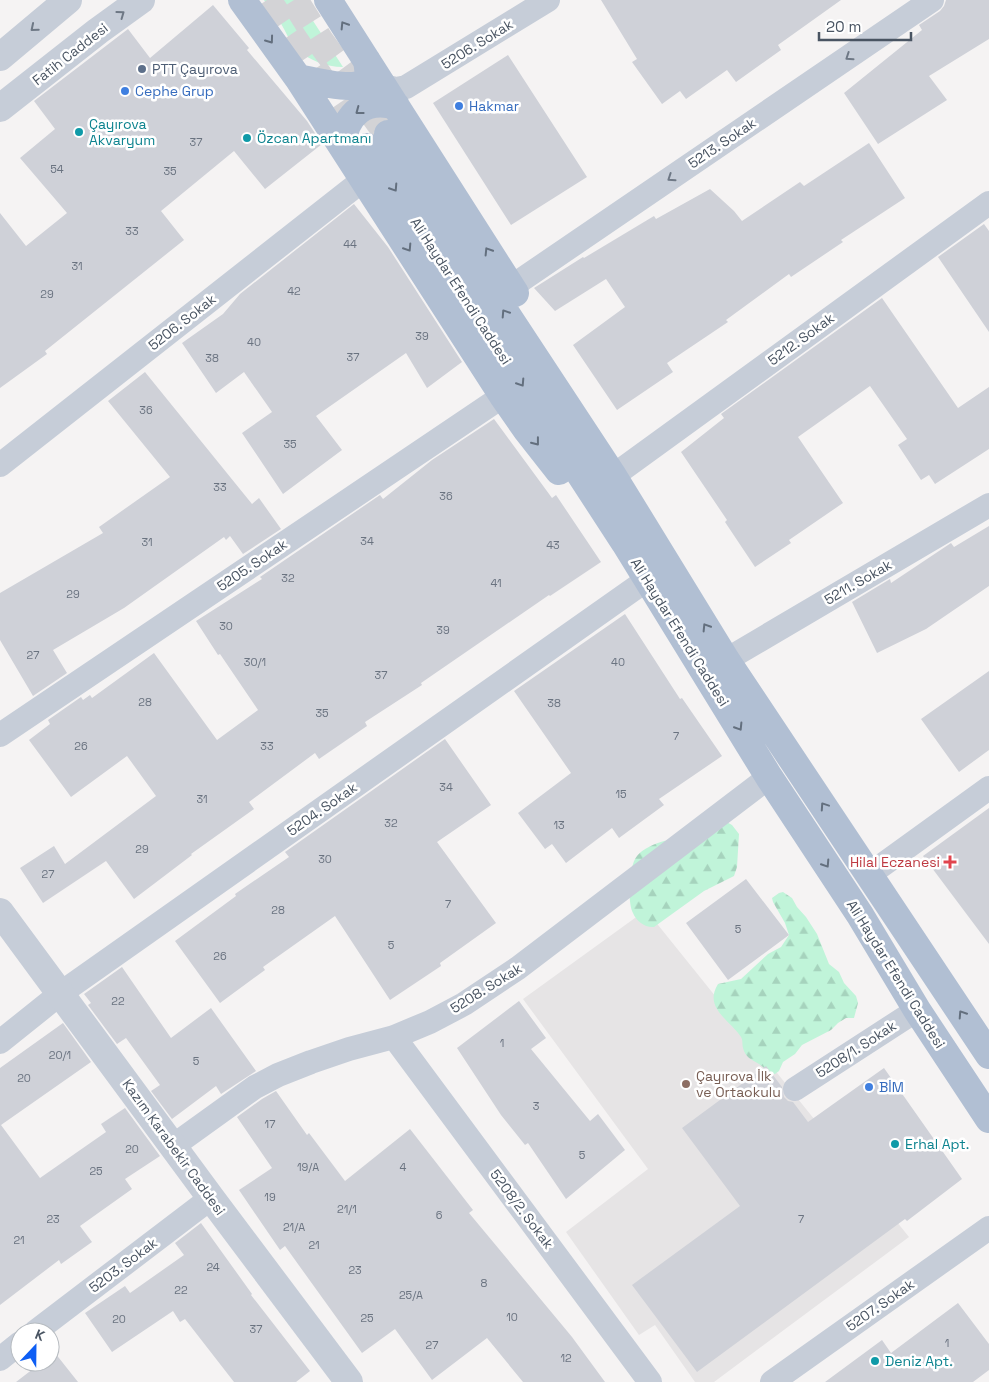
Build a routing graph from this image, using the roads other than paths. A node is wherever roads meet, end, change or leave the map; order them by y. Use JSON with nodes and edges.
{"nodes":[{"id":1,"x":68,"y":0,"type":"edge"},
{"id":2,"x":141,"y":0,"type":"edge"},
{"id":3,"x":242,"y":0,"type":"edge"},
{"id":4,"x":328,"y":0,"type":"edge"},
{"id":5,"x":548,"y":0,"type":"edge"},
{"id":6,"x":932,"y":0,"type":"edge"},
{"id":7,"x":0,"y":57,"type":"edge"},
{"id":8,"x":298,"y":78,"type":"junction"},
{"id":9,"x":383,"y":84,"type":"junction"},
{"id":10,"x":0,"y":108,"type":"edge"},
{"id":11,"x":366,"y":142,"type":"junction"},
{"id":12,"x":363,"y":180,"type":"junction"},
{"id":13,"x":989,"y":203,"type":"edge"},
{"id":14,"x":511,"y":287,"type":"junction"},
{"id":15,"x":503,"y":396,"type":"junction"},
{"id":16,"x":0,"y":464,"type":"edge"},
{"id":17,"x":613,"y":476,"type":"junction"},
{"id":18,"x":989,"y":505,"type":"edge"},
{"id":19,"x":625,"y":543,"type":"junction"},
{"id":20,"x":648,"y":579,"type":"junction"},
{"id":21,"x":726,"y":660,"type":"junction"},
{"id":22,"x":0,"y":735,"type":"edge"},
{"id":23,"x":769,"y":777,"type":"junction"},
{"id":24,"x":989,"y":788,"type":"edge"},
{"id":25,"x":870,"y":874,"type":"junction"},
{"id":26,"x":0,"y":912,"type":"edge"},
{"id":27,"x":61,"y":993,"type":"junction"},
{"id":28,"x":917,"y":1010,"type":"junction"},
{"id":29,"x":394,"y":1037,"type":"junction"},
{"id":30,"x":0,"y":1042,"type":"edge"},
{"id":31,"x":989,"y":1055,"type":"edge"},
{"id":32,"x":795,"y":1089,"type":"dead end"},
{"id":33,"x":989,"y":1119,"type":"edge"},
{"id":34,"x":173,"y":1146,"type":"junction"},
{"id":35,"x":211,"y":1198,"type":"junction"},
{"id":36,"x":989,"y":1228,"type":"edge"},
{"id":37,"x":48,"y":1322,"type":"edge"},
{"id":38,"x":350,"y":1382,"type":"edge"},
{"id":39,"x":650,"y":1382,"type":"edge"},
{"id":40,"x":772,"y":1382,"type":"edge"}],
"edges":[{"from":1,"to":7,"type":"street","one_way":true},
{"from":10,"to":2,"type":"street","name":"Fatih Caddesi","one_way":true},
{"from":3,"to":8,"type":"main road","one_way":true},
{"from":9,"to":4,"type":"main road","one_way":true},
{"from":5,"to":9,"type":"street","name":"5206. Sokak"},
{"from":6,"to":14,"type":"street","name":"5213. Sokak","one_way":true},
{"from":8,"to":9,"type":"main road"},
{"from":8,"to":11,"type":"main road"},
{"from":9,"to":11,"type":"main road","one_way":true},
{"from":14,"to":9,"type":"main road","one_way":true},
{"from":11,"to":12,"type":"main road"},
{"from":17,"to":11,"type":"main road","name":"Ali Haydar Efendi Caddesi","one_way":true},
{"from":11,"to":19,"type":"main road","name":"Ali Haydar Efendi Caddesi","one_way":true},
{"from":12,"to":15,"type":"main road","one_way":true},
{"from":12,"to":16,"type":"street","name":"5206. Sokak"},
{"from":13,"to":17,"type":"street","name":"5212. Sokak"},
{"from":14,"to":17,"type":"main road"},
{"from":15,"to":19,"type":"main road","one_way":true},
{"from":15,"to":22,"type":"street","name":"5205. Sokak"},
{"from":21,"to":17,"type":"main road","name":"Ali Haydar Efendi Caddesi","one_way":true},
{"from":18,"to":21,"type":"street","name":"5211. Sokak"},
{"from":19,"to":20,"type":"main road","name":"Ali Haydar Efendi Caddesi"},
{"from":20,"to":23,"type":"main road","name":"Ali Haydar Efendi Caddesi","one_way":true},
{"from":20,"to":27,"type":"street","name":"5204. Sokak"},
{"from":25,"to":21,"type":"main road","name":"Ali Haydar Efendi Caddesi","one_way":true},
{"from":23,"to":28,"type":"main road","name":"Ali Haydar Efendi Caddesi","one_way":true},
{"from":23,"to":29,"type":"street","name":"5208. Sokak"},
{"from":24,"to":25,"type":"street"},
{"from":31,"to":25,"type":"main road","name":"Ali Haydar Efendi Caddesi","one_way":true},
{"from":26,"to":27,"type":"street","name":"Kazım Karabekir Caddesi"},
{"from":27,"to":30,"type":"street","name":"5204. Sokak"},
{"from":27,"to":34,"type":"street","name":"Kazım Karabekir Caddesi"},
{"from":28,"to":32,"type":"street","name":"5208/1. Sokak"},
{"from":28,"to":33,"type":"main road","name":"Ali Haydar Efendi Caddesi"},
{"from":29,"to":34,"type":"street","name":"5208. Sokak"},
{"from":29,"to":39,"type":"street","name":"5208/2. Sokak"},
{"from":34,"to":35,"type":"street","name":"Kazım Karabekir Caddesi"},
{"from":35,"to":37,"type":"street","name":"5203. Sokak"},
{"from":35,"to":38,"type":"street","name":"Kazım Karabekir Caddesi"},
{"from":36,"to":40,"type":"street","name":"5207. Sokak"}]}
